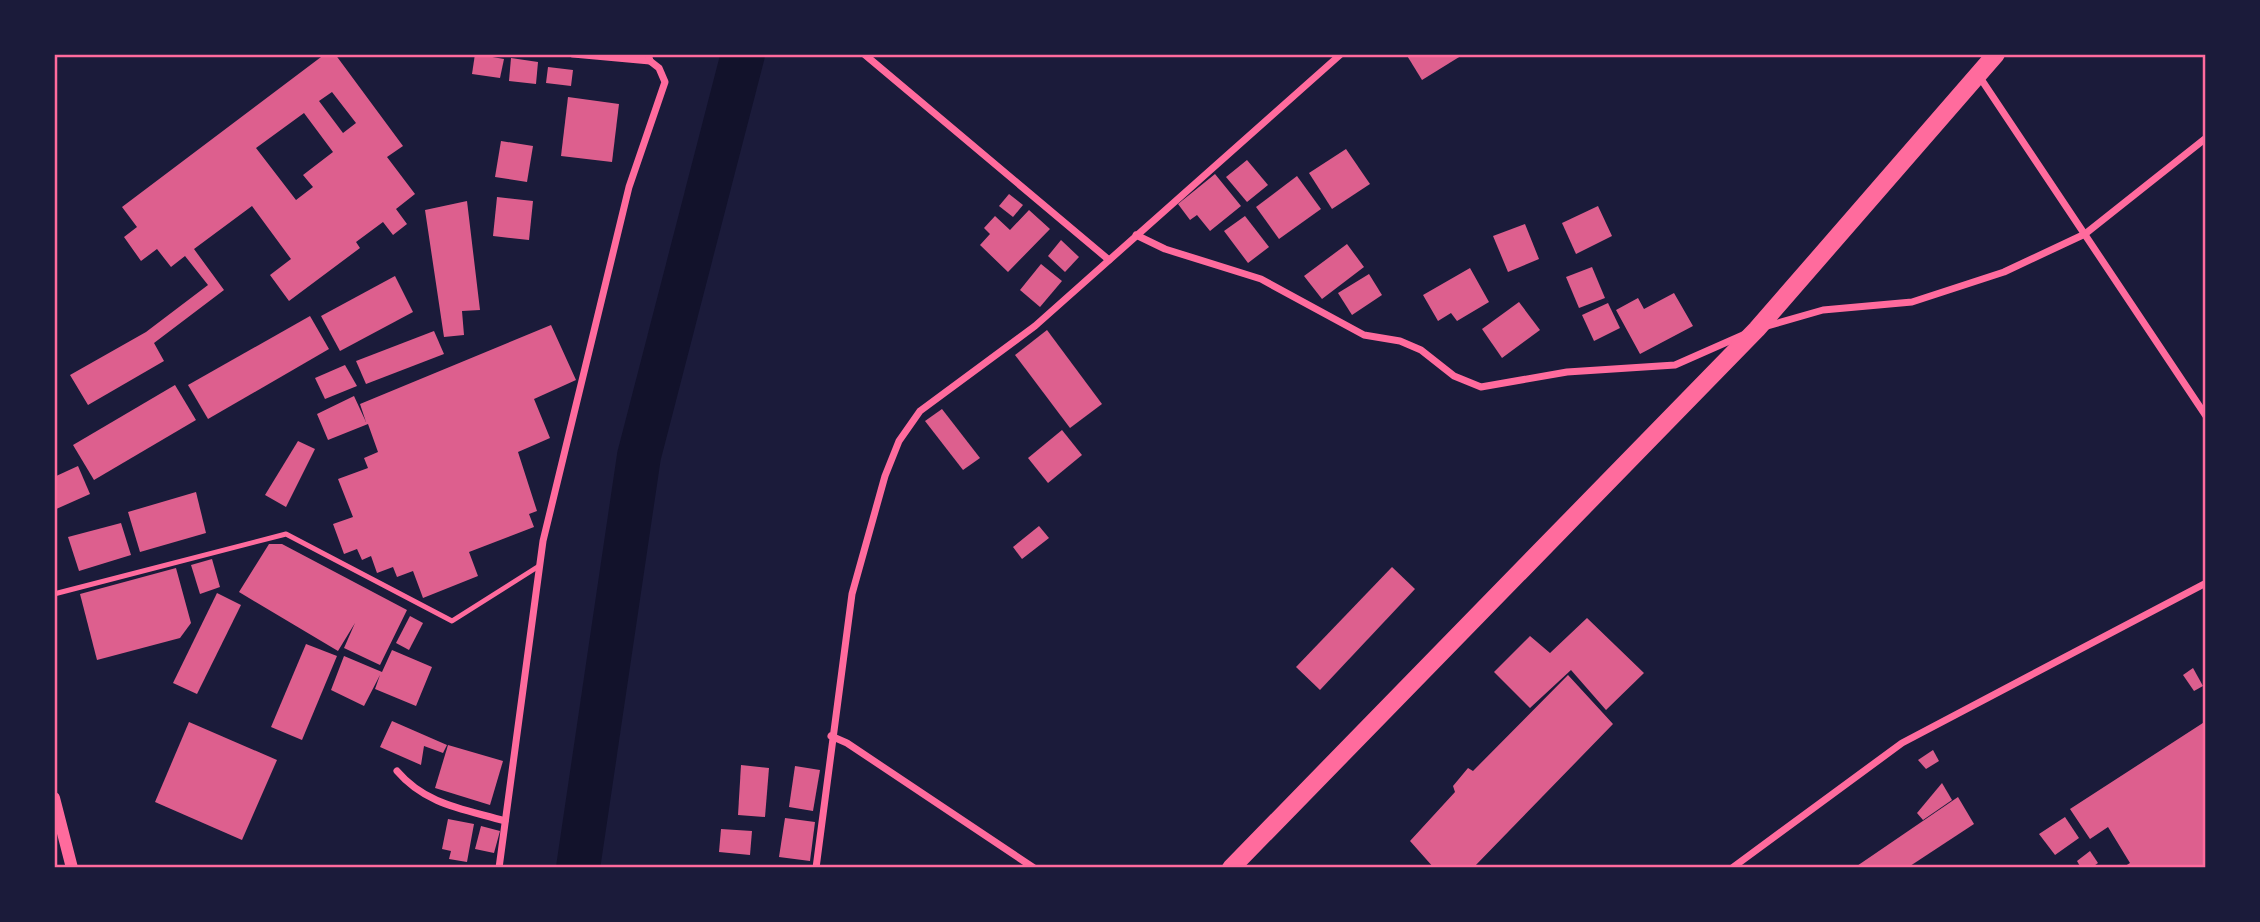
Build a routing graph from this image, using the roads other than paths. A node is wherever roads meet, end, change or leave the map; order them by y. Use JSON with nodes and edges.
{"nodes":[{"id":1,"x":573,"y":54,"type":"edge"},
{"id":2,"x":864,"y":54,"type":"edge"},
{"id":3,"x":1341,"y":54,"type":"edge"},
{"id":4,"x":1996,"y":54,"type":"edge"},
{"id":5,"x":649,"y":57,"type":"edge"},
{"id":6,"x":1979,"y":75,"type":"junction"},
{"id":7,"x":2206,"y":138,"type":"edge"},
{"id":8,"x":2085,"y":234,"type":"junction"},
{"id":9,"x":1136,"y":235,"type":"junction"},
{"id":10,"x":1109,"y":260,"type":"junction"},
{"id":11,"x":1757,"y":329,"type":"junction"},
{"id":12,"x":2206,"y":416,"type":"edge"},
{"id":13,"x":539,"y":566,"type":"junction"},
{"id":14,"x":2206,"y":583,"type":"edge"},
{"id":15,"x":54,"y":594,"type":"edge"},
{"id":16,"x":831,"y":736,"type":"junction"},
{"id":17,"x":397,"y":771,"type":"dead end"},
{"id":18,"x":54,"y":798,"type":"edge"},
{"id":19,"x":505,"y":821,"type":"junction"},
{"id":20,"x":72,"y":868,"type":"edge"},
{"id":21,"x":499,"y":868,"type":"edge"},
{"id":22,"x":816,"y":868,"type":"edge"},
{"id":23,"x":1034,"y":868,"type":"edge"},
{"id":24,"x":1231,"y":868,"type":"edge"},
{"id":25,"x":1732,"y":868,"type":"edge"}],
"edges":[{"from":1,"to":5,"type":"street"},
{"from":2,"to":10,"type":"street"},
{"from":3,"to":9,"type":"street"},
{"from":4,"to":6,"type":"main road"},
{"from":5,"to":13,"type":"street"},
{"from":6,"to":8,"type":"street"},
{"from":6,"to":11,"type":"main road"},
{"from":7,"to":8,"type":"street"},
{"from":8,"to":11,"type":"street"},
{"from":8,"to":12,"type":"street"},
{"from":9,"to":10,"type":"street"},
{"from":9,"to":11,"type":"street"},
{"from":10,"to":16,"type":"street"},
{"from":11,"to":24,"type":"main road"},
{"from":13,"to":15,"type":"lane"},
{"from":13,"to":19,"type":"street"},
{"from":14,"to":25,"type":"street"},
{"from":16,"to":22,"type":"street"},
{"from":16,"to":23,"type":"street"},
{"from":17,"to":19,"type":"street"},
{"from":18,"to":20,"type":"street"},
{"from":19,"to":21,"type":"street"}]}
